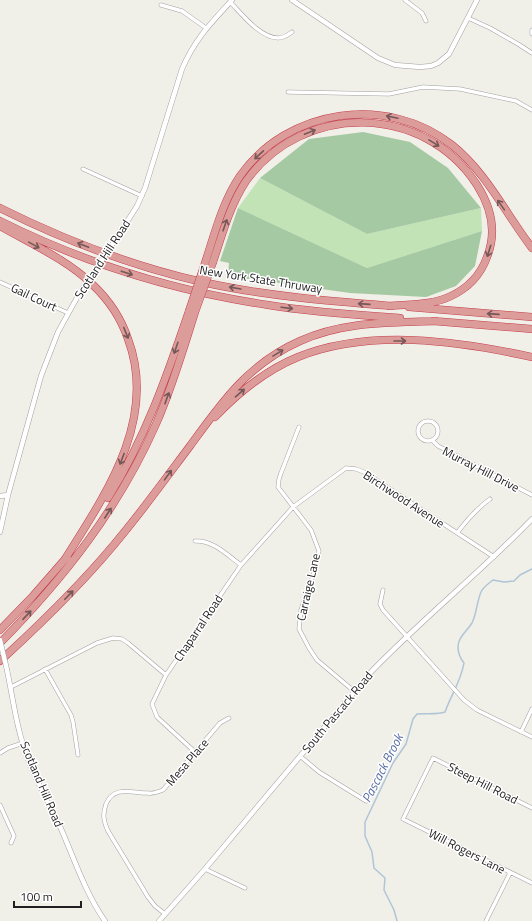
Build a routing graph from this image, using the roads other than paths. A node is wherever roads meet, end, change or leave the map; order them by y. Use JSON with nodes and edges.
{"nodes":[{"id":1,"x":292,"y":0,"type":"edge"},
{"id":2,"x":405,"y":0,"type":"edge"},
{"id":3,"x":477,"y":0,"type":"edge"},
{"id":4,"x":231,"y":1,"type":"edge"},
{"id":5,"x":161,"y":5,"type":"dead end"},
{"id":6,"x":468,"y":18,"type":"junction"},
{"id":7,"x":426,"y":21,"type":"dead end"},
{"id":8,"x":206,"y":28,"type":"junction"},
{"id":9,"x":532,"y":30,"type":"edge"},
{"id":10,"x":292,"y":32,"type":"dead end"},
{"id":11,"x":532,"y":34,"type":"edge"},
{"id":12,"x":532,"y":53,"type":"edge"},
{"id":13,"x":288,"y":92,"type":"dead end"},
{"id":14,"x":532,"y":110,"type":"edge"},
{"id":15,"x":83,"y":169,"type":"dead end"},
{"id":16,"x":142,"y":196,"type":"junction"},
{"id":17,"x":0,"y":208,"type":"edge"},
{"id":18,"x":0,"y":221,"type":"edge"},
{"id":19,"x":0,"y":226,"type":"edge"},
{"id":20,"x":532,"y":248,"type":"edge"},
{"id":21,"x":209,"y":261,"type":"junction"},
{"id":22,"x":0,"y":282,"type":"edge"},
{"id":23,"x":389,"y":306,"type":"junction"},
{"id":24,"x":192,"y":312,"type":"junction"},
{"id":25,"x":68,"y":313,"type":"junction"},
{"id":26,"x":532,"y":317,"type":"edge"},
{"id":27,"x":436,"y":321,"type":"junction"},
{"id":28,"x":532,"y":329,"type":"edge"},
{"id":29,"x":532,"y":357,"type":"edge"},
{"id":30,"x":299,"y":427,"type":"dead end"},
{"id":31,"x":432,"y":440,"type":"junction"},
{"id":32,"x":193,"y":441,"type":"junction"},
{"id":33,"x":532,"y":495,"type":"edge"},
{"id":34,"x":0,"y":496,"type":"edge"},
{"id":35,"x":8,"y":496,"type":"junction"},
{"id":36,"x":490,"y":499,"type":"dead end"},
{"id":37,"x":293,"y":507,"type":"junction"},
{"id":38,"x":532,"y":519,"type":"edge"},
{"id":39,"x":0,"y":532,"type":"edge"},
{"id":40,"x":457,"y":533,"type":"junction"},
{"id":41,"x":195,"y":541,"type":"dead end"},
{"id":42,"x":494,"y":557,"type":"junction"},
{"id":43,"x":65,"y":559,"type":"junction"},
{"id":44,"x":241,"y":565,"type":"junction"},
{"id":45,"x":383,"y":590,"type":"dead end"},
{"id":46,"x":0,"y":630,"type":"edge"},
{"id":47,"x":406,"y":637,"type":"junction"},
{"id":48,"x":0,"y":640,"type":"edge"},
{"id":49,"x":0,"y":643,"type":"edge"},
{"id":50,"x":0,"y":661,"type":"edge"},
{"id":51,"x":45,"y":669,"type":"junction"},
{"id":52,"x":166,"y":675,"type":"junction"},
{"id":53,"x":11,"y":687,"type":"junction"},
{"id":54,"x":355,"y":692,"type":"junction"},
{"id":55,"x":532,"y":709,"type":"edge"},
{"id":56,"x":229,"y":718,"type":"dead end"},
{"id":57,"x":521,"y":732,"type":"junction"},
{"id":58,"x":532,"y":737,"type":"edge"},
{"id":59,"x":23,"y":743,"type":"junction"},
{"id":60,"x":195,"y":752,"type":"junction"},
{"id":61,"x":0,"y":753,"type":"edge"},
{"id":62,"x":78,"y":755,"type":"dead end"},
{"id":63,"x":300,"y":756,"type":"junction"},
{"id":64,"x":366,"y":801,"type":"dead end"},
{"id":65,"x":0,"y":805,"type":"edge"},
{"id":66,"x":532,"y":808,"type":"edge"},
{"id":67,"x":403,"y":819,"type":"joint"},
{"id":68,"x":11,"y":842,"type":"dead end"},
{"id":69,"x":205,"y":869,"type":"junction"},
{"id":70,"x":510,"y":873,"type":"junction"},
{"id":71,"x":532,"y":883,"type":"edge"},
{"id":72,"x":245,"y":888,"type":"dead end"},
{"id":73,"x":165,"y":914,"type":"junction"},
{"id":74,"x":105,"y":921,"type":"edge"},
{"id":75,"x":158,"y":921,"type":"edge"},
{"id":76,"x":486,"y":921,"type":"edge"}],
"edges":[{"from":1,"to":6,"type":"street"},
{"from":2,"to":7,"type":"street"},
{"from":3,"to":6,"type":"street"},
{"from":4,"to":8,"type":"street","name":"Scotland Hill Road"},
{"from":4,"to":10,"type":"street"},
{"from":5,"to":8,"type":"street"},
{"from":6,"to":12,"type":"street"},
{"from":8,"to":16,"type":"street","name":"Scotland Hill Road"},
{"from":9,"to":11,"type":"street"},
{"from":13,"to":14,"type":"street"},
{"from":15,"to":16,"type":"street"},
{"from":16,"to":25,"type":"street","name":"Scotland Hill Road","bridge":true},
{"from":23,"to":17,"type":"highway","name":"New York State Thruway","one_way":true},
{"from":18,"to":27,"type":"highway","name":"New York State Thruway","one_way":true},
{"from":19,"to":43,"type":"highway","one_way":true},
{"from":20,"to":21,"type":"highway","one_way":true},
{"from":21,"to":23,"type":"highway","one_way":true},
{"from":21,"to":24,"type":"highway","bridge":true},
{"from":22,"to":25,"type":"street","name":"Gail Court"},
{"from":26,"to":23,"type":"highway","name":"New York State Thruway","one_way":true},
{"from":24,"to":43,"type":"highway","one_way":true},
{"from":49,"to":24,"type":"highway","one_way":true},
{"from":25,"to":35,"type":"street","name":"Scotland Hill Road"},
{"from":27,"to":28,"type":"highway","name":"New York State Thruway"},
{"from":32,"to":27,"type":"highway","one_way":true},
{"from":32,"to":29,"type":"highway","one_way":true},
{"from":30,"to":37,"type":"street","name":"Carraige Lane"},
{"from":31,"to":31,"type":"street","name":"Murray Hill Drive"},
{"from":31,"to":33,"type":"street","name":"Murray Hill Drive"},
{"from":50,"to":32,"type":"highway","one_way":true},
{"from":34,"to":35,"type":"street"},
{"from":35,"to":39,"type":"street","name":"Scotland Hill Road"},
{"from":36,"to":40,"type":"street"},
{"from":37,"to":40,"type":"street","name":"Birchwood Avenue"},
{"from":37,"to":44,"type":"street","name":"Chaparral Road"},
{"from":37,"to":54,"type":"street","name":"Carraige Lane"},
{"from":38,"to":42,"type":"street","name":"South Pascack Road"},
{"from":40,"to":42,"type":"street","name":"Birchwood Avenue"},
{"from":41,"to":44,"type":"street"},
{"from":42,"to":47,"type":"street","name":"South Pascack Road"},
{"from":43,"to":46,"type":"highway"},
{"from":44,"to":52,"type":"street","name":"Chaparral Road"},
{"from":45,"to":47,"type":"street"},
{"from":47,"to":54,"type":"street","name":"South Pascack Road"},
{"from":47,"to":57,"type":"street"},
{"from":48,"to":53,"type":"street","name":"Scotland Hill Road","bridge":true},
{"from":51,"to":52,"type":"street"},
{"from":51,"to":53,"type":"street"},
{"from":51,"to":62,"type":"street"},
{"from":52,"to":60,"type":"street","name":"Chaparral Road"},
{"from":53,"to":59,"type":"street","name":"Scotland Hill Road"},
{"from":54,"to":63,"type":"street","name":"South Pascack Road"},
{"from":55,"to":57,"type":"street"},
{"from":56,"to":60,"type":"street","name":"Mesa Place"},
{"from":57,"to":58,"type":"street"},
{"from":59,"to":61,"type":"street"},
{"from":59,"to":74,"type":"street","name":"Scotland Hill Road"},
{"from":60,"to":73,"type":"street","name":"Mesa Place"},
{"from":63,"to":64,"type":"street"},
{"from":63,"to":69,"type":"street","name":"South Pascack Road"},
{"from":65,"to":68,"type":"street"},
{"from":66,"to":67,"type":"street","name":"Steep Hill Road"},
{"from":67,"to":70,"type":"street","name":"Will Rogers Lane"},
{"from":69,"to":72,"type":"street"},
{"from":69,"to":73,"type":"street","name":"South Pascack Road"},
{"from":70,"to":71,"type":"street","name":"Will Rogers Lane"},
{"from":70,"to":76,"type":"street"},
{"from":73,"to":75,"type":"street","name":"South Pascack Road"}]}
